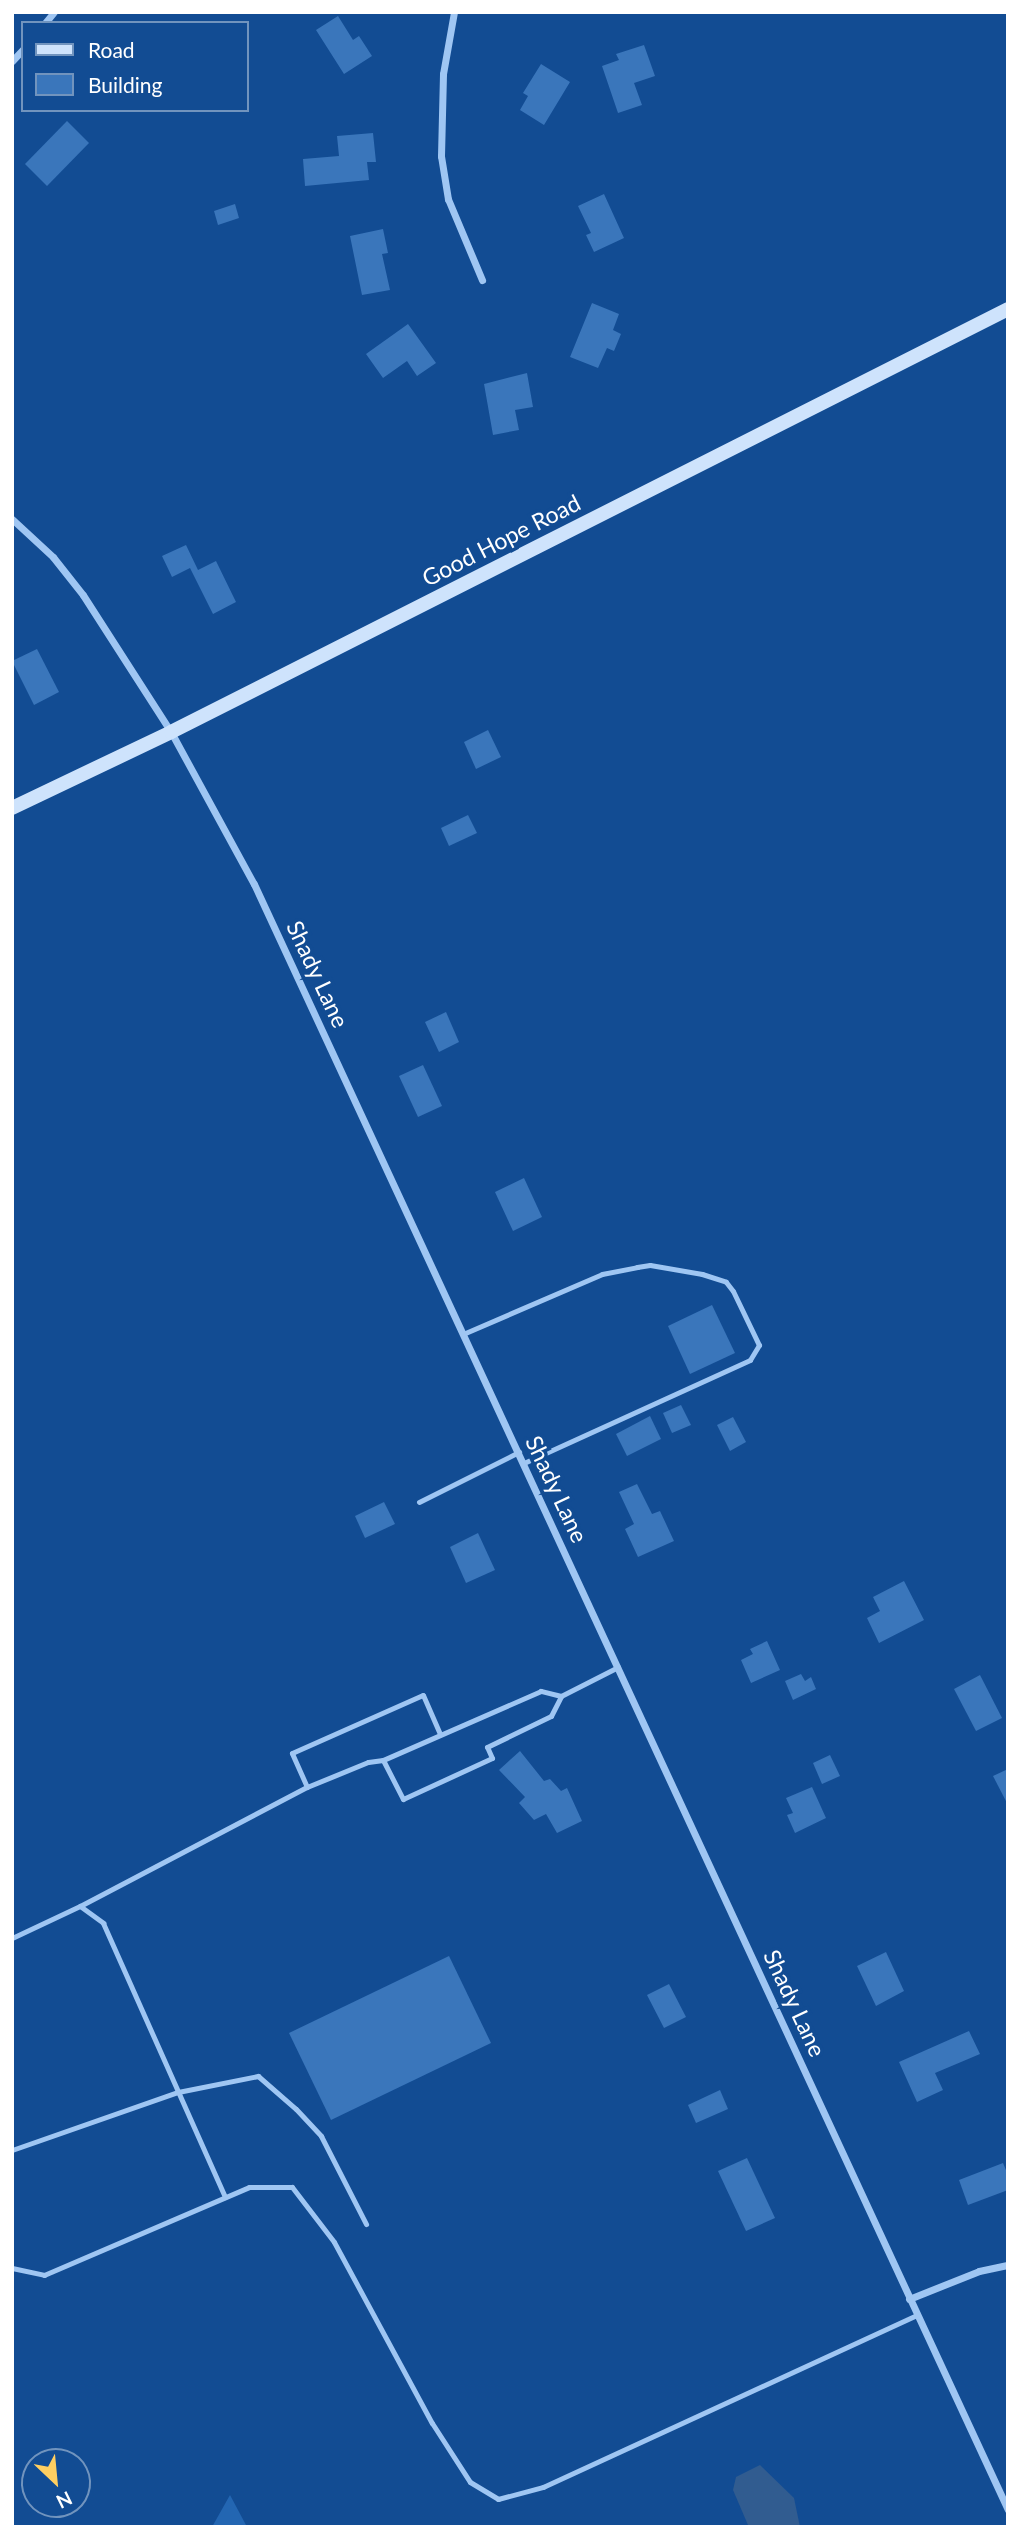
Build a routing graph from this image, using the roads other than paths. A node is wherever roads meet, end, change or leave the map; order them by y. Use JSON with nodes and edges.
{"nodes":[{"id":1,"x":454,"y":12,"type":"edge"},
{"id":2,"x":482,"y":280,"type":"dead end"},
{"id":3,"x":1008,"y":309,"type":"edge"},
{"id":4,"x":12,"y":519,"type":"edge"},
{"id":5,"x":171,"y":732,"type":"junction"},
{"id":6,"x":12,"y":808,"type":"edge"},
{"id":7,"x":463,"y":1334,"type":"junction"},
{"id":8,"x":519,"y":1452,"type":"junction"},
{"id":9,"x":524,"y":1463,"type":"junction"},
{"id":10,"x":419,"y":1502,"type":"dead end"},
{"id":11,"x":618,"y":1667,"type":"junction"},
{"id":12,"x":561,"y":1696,"type":"junction"},
{"id":13,"x":440,"y":1734,"type":"junction"},
{"id":14,"x":383,"y":1760,"type":"junction"},
{"id":15,"x":307,"y":1787,"type":"junction"},
{"id":16,"x":80,"y":1906,"type":"junction"},
{"id":17,"x":12,"y":1938,"type":"edge"},
{"id":18,"x":178,"y":2092,"type":"junction"},
{"id":19,"x":12,"y":2150,"type":"edge"},
{"id":20,"x":225,"y":2197,"type":"junction"},
{"id":21,"x":366,"y":2224,"type":"dead end"},
{"id":22,"x":1008,"y":2265,"type":"edge"},
{"id":23,"x":12,"y":2268,"type":"edge"},
{"id":24,"x":909,"y":2299,"type":"junction"},
{"id":25,"x":916,"y":2315,"type":"junction"},
{"id":26,"x":1008,"y":2510,"type":"edge"}],
"edges":[{"from":1,"to":2,"type":"street"},
{"from":3,"to":5,"type":"main road","name":"Good Hope Road"},
{"from":4,"to":5,"type":"street","name":"Shady Lane"},
{"from":5,"to":6,"type":"main road","name":"Good Hope Road"},
{"from":5,"to":7,"type":"street","name":"Shady Lane"},
{"from":7,"to":8,"type":"street","name":"Shady Lane"},
{"from":7,"to":9,"type":"lane"},
{"from":8,"to":9,"type":"street","name":"Shady Lane"},
{"from":8,"to":10,"type":"lane"},
{"from":9,"to":11,"type":"street","name":"Shady Lane"},
{"from":11,"to":12,"type":"lane"},
{"from":11,"to":24,"type":"street","name":"Shady Lane"},
{"from":12,"to":13,"type":"lane"},
{"from":12,"to":14,"type":"lane"},
{"from":13,"to":14,"type":"lane"},
{"from":13,"to":15,"type":"lane"},
{"from":14,"to":15,"type":"lane"},
{"from":15,"to":16,"type":"lane"},
{"from":16,"to":17,"type":"lane"},
{"from":16,"to":18,"type":"lane"},
{"from":18,"to":19,"type":"lane"},
{"from":18,"to":20,"type":"lane"},
{"from":18,"to":21,"type":"lane"},
{"from":20,"to":23,"type":"lane"},
{"from":20,"to":25,"type":"lane"},
{"from":22,"to":24,"type":"street"},
{"from":24,"to":25,"type":"street","name":"Shady Lane"},
{"from":25,"to":26,"type":"street","name":"Shady Lane"}]}
